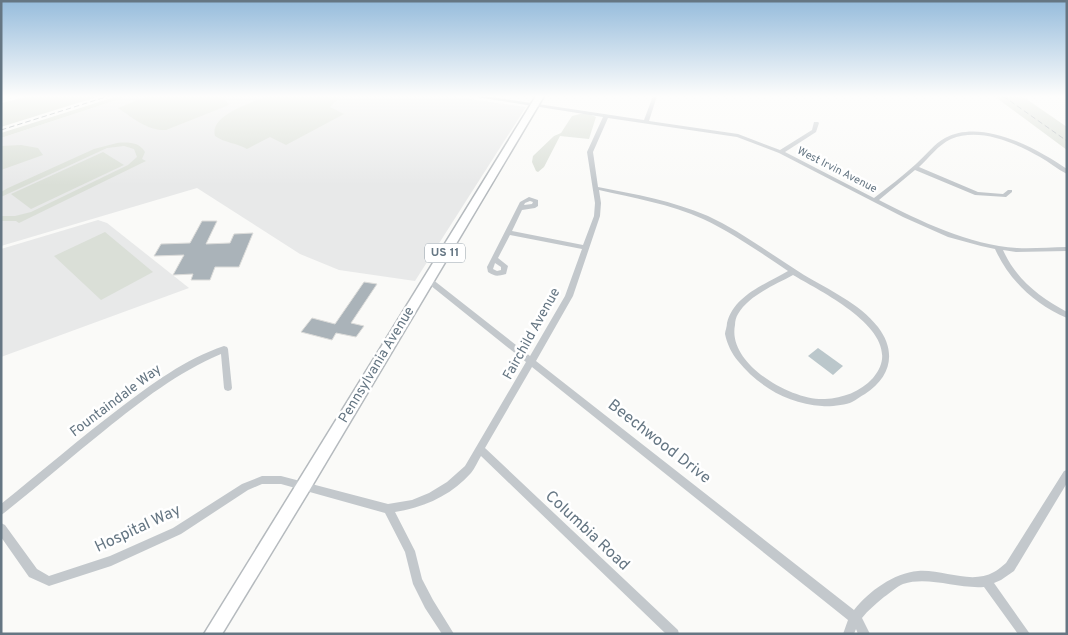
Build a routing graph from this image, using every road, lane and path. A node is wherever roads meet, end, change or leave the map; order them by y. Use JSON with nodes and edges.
{"nodes":[{"id":1,"x":522,"y":126,"type":"edge"},
{"id":2,"x":602,"y":126,"type":"edge"},
{"id":3,"x":670,"y":126,"type":"edge"},
{"id":4,"x":815,"y":126,"type":"edge"},
{"id":5,"x":781,"y":152,"type":"junction"},
{"id":6,"x":915,"y":168,"type":"junction"},
{"id":7,"x":1067,"y":172,"type":"edge"},
{"id":8,"x":596,"y":188,"type":"junction"},
{"id":9,"x":1010,"y":191,"type":"dead end"},
{"id":10,"x":875,"y":200,"type":"junction"},
{"id":11,"x":520,"y":208,"type":"dead end"},
{"id":12,"x":507,"y":232,"type":"junction"},
{"id":13,"x":586,"y":248,"type":"junction"},
{"id":14,"x":998,"y":248,"type":"junction"},
{"id":15,"x":1067,"y":249,"type":"edge"},
{"id":16,"x":494,"y":259,"type":"dead end"},
{"id":17,"x":794,"y":272,"type":"junction"},
{"id":18,"x":429,"y":281,"type":"junction"},
{"id":19,"x":1067,"y":315,"type":"edge"},
{"id":20,"x":532,"y":362,"type":"junction"},
{"id":21,"x":228,"y":388,"type":"dead end"},
{"id":22,"x":481,"y":450,"type":"junction"},
{"id":23,"x":1067,"y":474,"type":"edge"},
{"id":24,"x":304,"y":486,"type":"junction"},
{"id":25,"x":388,"y":509,"type":"junction"},
{"id":26,"x":1,"y":510,"type":"edge"},
{"id":27,"x":1,"y":528,"type":"edge"},
{"id":28,"x":987,"y":582,"type":"junction"},
{"id":29,"x":854,"y":618,"type":"junction"},
{"id":30,"x":212,"y":634,"type":"edge"},
{"id":31,"x":449,"y":634,"type":"edge"},
{"id":32,"x":674,"y":634,"type":"edge"},
{"id":33,"x":848,"y":634,"type":"edge"},
{"id":34,"x":865,"y":634,"type":"edge"},
{"id":35,"x":1025,"y":634,"type":"edge"}],
"edges":[{"from":1,"to":18,"type":"main road","name":"Pennsylvania Avenue","number":"US 11"},
{"from":2,"to":8,"type":"street","name":"Fairchild Avenue"},
{"from":3,"to":5,"type":"street","name":"West Irvin Avenue"},
{"from":4,"to":5,"type":"street"},
{"from":5,"to":10,"type":"street","name":"West Irvin Avenue"},
{"from":6,"to":7,"type":"street"},
{"from":6,"to":9,"type":"street"},
{"from":6,"to":10,"type":"street"},
{"from":8,"to":13,"type":"street","name":"Fairchild Avenue"},
{"from":8,"to":17,"type":"street"},
{"from":10,"to":14,"type":"street","name":"West Irvin Avenue"},
{"from":11,"to":12,"type":"street"},
{"from":12,"to":13,"type":"street"},
{"from":12,"to":16,"type":"street"},
{"from":13,"to":20,"type":"street","name":"Fairchild Avenue"},
{"from":14,"to":15,"type":"street","name":"West Irvin Avenue"},
{"from":14,"to":19,"type":"street"},
{"from":17,"to":17,"type":"street"},
{"from":18,"to":20,"type":"street","name":"Beechwood Drive"},
{"from":18,"to":24,"type":"main road","name":"Pennsylvania Avenue","number":"US 11"},
{"from":20,"to":22,"type":"street","name":"Fairchild Avenue"},
{"from":20,"to":29,"type":"street","name":"Beechwood Drive"},
{"from":21,"to":26,"type":"street","name":"Fountaindale Way"},
{"from":22,"to":25,"type":"street","name":"Fairchild Avenue"},
{"from":22,"to":32,"type":"street","name":"Columbia Road"},
{"from":23,"to":28,"type":"street"},
{"from":24,"to":25,"type":"street","name":"Hospital Way"},
{"from":24,"to":27,"type":"street","name":"Hospital Way"},
{"from":24,"to":30,"type":"main road","name":"Pennsylvania Avenue","number":"US 11"},
{"from":25,"to":31,"type":"street"},
{"from":28,"to":29,"type":"street"},
{"from":28,"to":35,"type":"street"},
{"from":29,"to":33,"type":"street"},
{"from":29,"to":34,"type":"street","name":"Beechwood Drive"}]}
